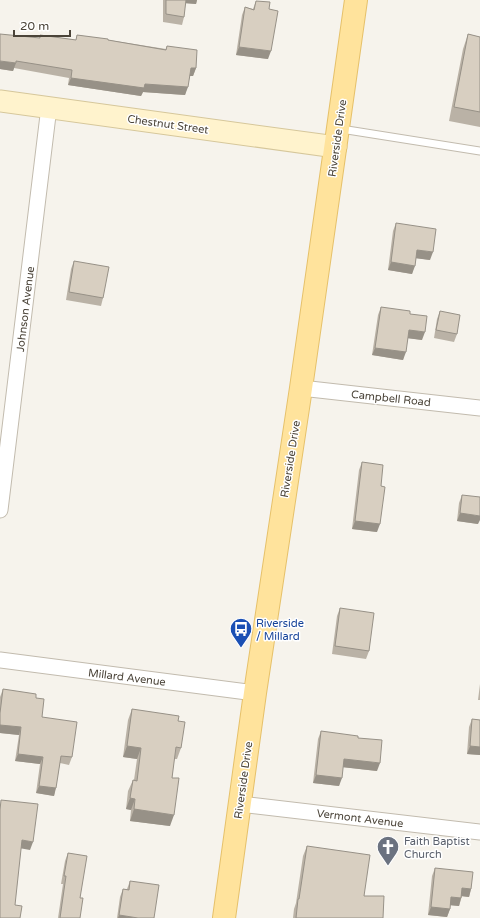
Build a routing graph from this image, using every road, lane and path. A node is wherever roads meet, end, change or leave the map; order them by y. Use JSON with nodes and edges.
{"nodes":[{"id":1,"x":356,"y":0,"type":"edge"},
{"id":2,"x":0,"y":101,"type":"edge"},
{"id":3,"x":49,"y":107,"type":"junction"},
{"id":4,"x":337,"y":138,"type":"junction"},
{"id":5,"x":480,"y":151,"type":"edge"},
{"id":6,"x":301,"y":388,"type":"junction"},
{"id":7,"x":480,"y":408,"type":"edge"},
{"id":8,"x":0,"y":510,"type":"edge"},
{"id":9,"x":0,"y":660,"type":"edge"},
{"id":10,"x":255,"y":693,"type":"junction"},
{"id":11,"x":240,"y":804,"type":"junction"},
{"id":12,"x":480,"y":832,"type":"edge"},
{"id":13,"x":224,"y":918,"type":"edge"}],
"edges":[{"from":1,"to":4,"type":"main road","name":"Riverside Drive"},
{"from":2,"to":3,"type":"street","name":"Chestnut Street"},
{"from":3,"to":4,"type":"street","name":"Chestnut Street"},
{"from":3,"to":8,"type":"street","name":"Johnson Avenue"},
{"from":4,"to":5,"type":"lane"},
{"from":4,"to":6,"type":"main road","name":"Riverside Drive"},
{"from":6,"to":7,"type":"street","name":"Campbell Road"},
{"from":6,"to":10,"type":"main road","name":"Riverside Drive"},
{"from":9,"to":10,"type":"street","name":"Millard Avenue"},
{"from":10,"to":11,"type":"main road","name":"Riverside Drive"},
{"from":11,"to":12,"type":"street","name":"Vermont Avenue"},
{"from":11,"to":13,"type":"main road","name":"Riverside Drive"}]}
